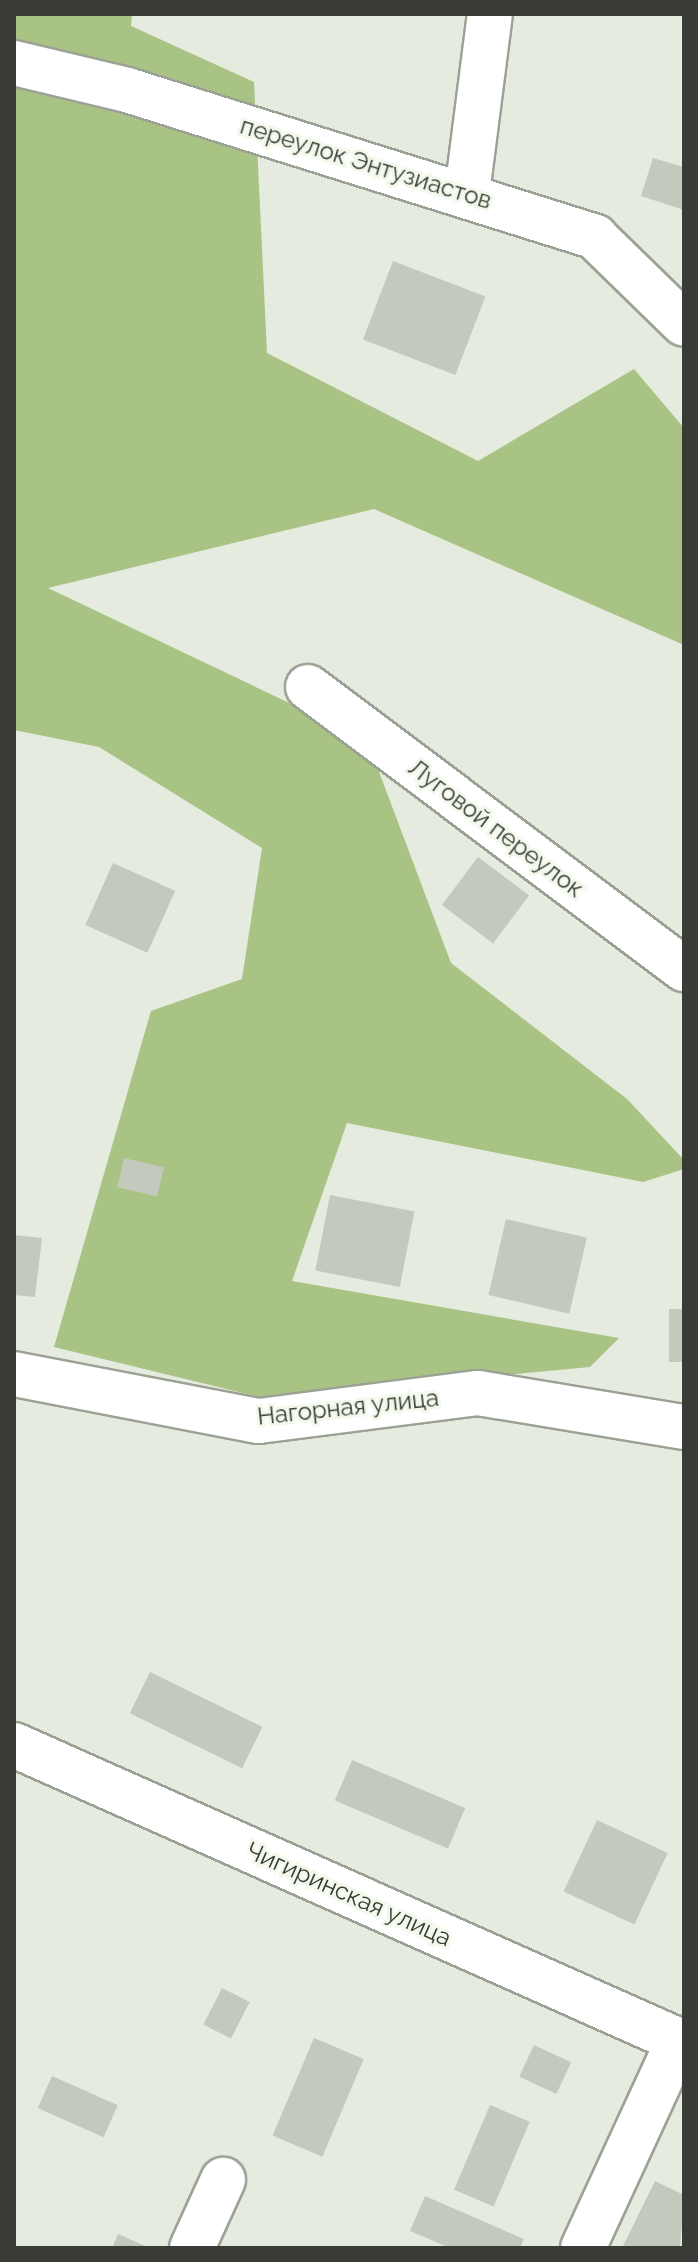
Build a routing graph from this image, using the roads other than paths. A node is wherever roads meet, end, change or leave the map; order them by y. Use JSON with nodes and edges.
{"nodes":[{"id":1,"x":490,"y":14,"type":"edge"},
{"id":2,"x":14,"y":63,"type":"edge"},
{"id":3,"x":467,"y":193,"type":"junction"},
{"id":4,"x":684,"y":324,"type":"edge"},
{"id":5,"x":308,"y":687,"type":"dead end"},
{"id":6,"x":684,"y":969,"type":"edge"},
{"id":7,"x":14,"y":1374,"type":"edge"},
{"id":8,"x":684,"y":1427,"type":"edge"},
{"id":9,"x":14,"y":1745,"type":"edge"},
{"id":10,"x":681,"y":2042,"type":"edge"},
{"id":11,"x":223,"y":2180,"type":"dead end"},
{"id":12,"x":192,"y":2248,"type":"edge"},
{"id":13,"x":583,"y":2248,"type":"edge"}],
"edges":[{"from":1,"to":3,"type":"street"},
{"from":2,"to":3,"type":"street","name":"переулок Энтузиастов"},
{"from":3,"to":4,"type":"street","name":"переулок Энтузиастов"},
{"from":5,"to":6,"type":"street","name":"Луговой переулок"},
{"from":7,"to":8,"type":"street","name":"Нагорная улица"},
{"from":9,"to":10,"type":"street","name":"Чигиринская улица"},
{"from":10,"to":13,"type":"street"},
{"from":11,"to":12,"type":"street"}]}
